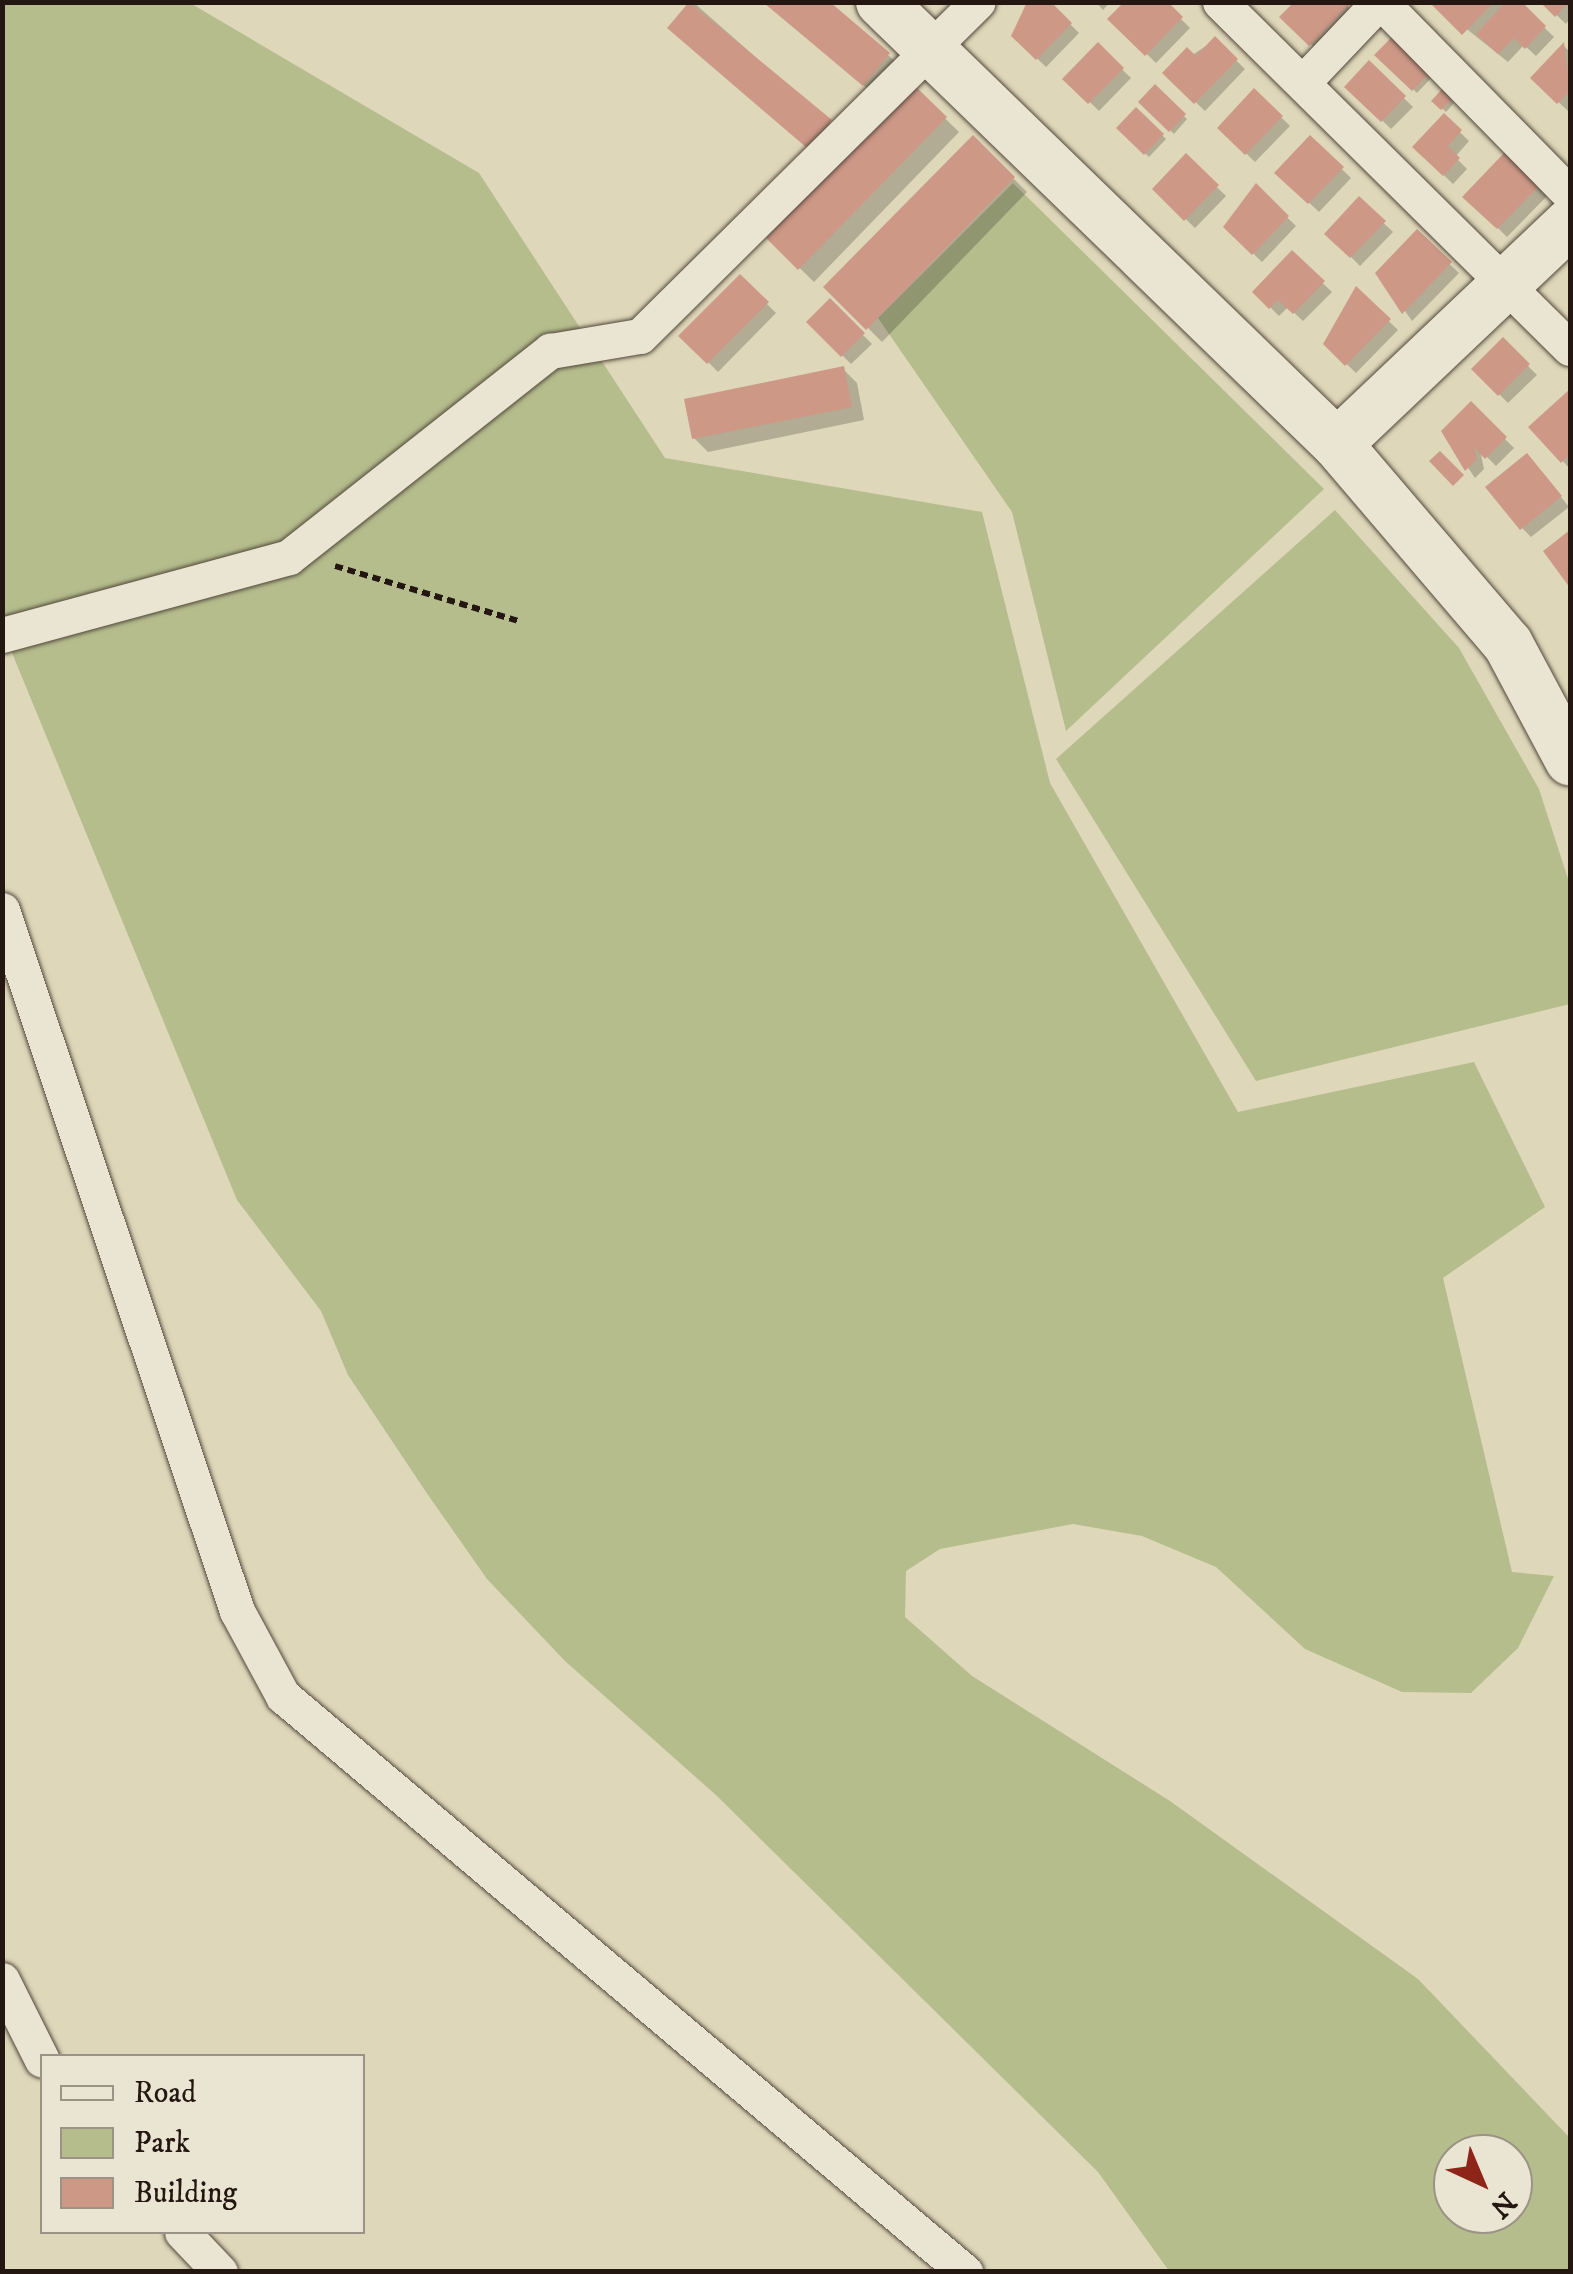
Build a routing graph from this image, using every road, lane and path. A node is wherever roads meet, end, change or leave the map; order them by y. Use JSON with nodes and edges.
{"nodes":[{"id":1,"x":881,"y":2,"type":"edge"},
{"id":2,"x":978,"y":2,"type":"edge"},
{"id":3,"x":1220,"y":2,"type":"edge"},
{"id":4,"x":1380,"y":2,"type":"edge"},
{"id":5,"x":931,"y":52,"type":"junction"},
{"id":6,"x":1303,"y":82,"type":"junction"},
{"id":7,"x":1570,"y":194,"type":"edge"},
{"id":8,"x":1570,"y":223,"type":"edge"},
{"id":9,"x":1502,"y":281,"type":"junction"},
{"id":10,"x":1570,"y":348,"type":"edge"},
{"id":11,"x":1337,"y":444,"type":"junction"},
{"id":12,"x":289,"y":556,"type":"junction"},
{"id":13,"x":518,"y":622,"type":"dead end"},
{"id":14,"x":2,"y":635,"type":"edge"},
{"id":15,"x":1570,"y":760,"type":"edge"},
{"id":16,"x":2,"y":910,"type":"edge"},
{"id":17,"x":2,"y":1980,"type":"edge"},
{"id":18,"x":40,"y":2056,"type":"edge"},
{"id":19,"x":184,"y":2234,"type":"edge"},
{"id":20,"x":959,"y":2269,"type":"edge"},
{"id":21,"x":220,"y":2272,"type":"edge"}],
"edges":[{"from":1,"to":5,"type":"street"},
{"from":2,"to":5,"type":"street"},
{"from":3,"to":6,"type":"street"},
{"from":4,"to":6,"type":"street"},
{"from":4,"to":7,"type":"street"},
{"from":5,"to":11,"type":"street"},
{"from":5,"to":12,"type":"street"},
{"from":6,"to":9,"type":"street"},
{"from":8,"to":9,"type":"street"},
{"from":9,"to":10,"type":"street"},
{"from":9,"to":11,"type":"street"},
{"from":11,"to":15,"type":"street"},
{"from":12,"to":13,"type":"path"},
{"from":12,"to":14,"type":"street"},
{"from":16,"to":20,"type":"street"},
{"from":17,"to":18,"type":"street"},
{"from":19,"to":21,"type":"street"}]}
